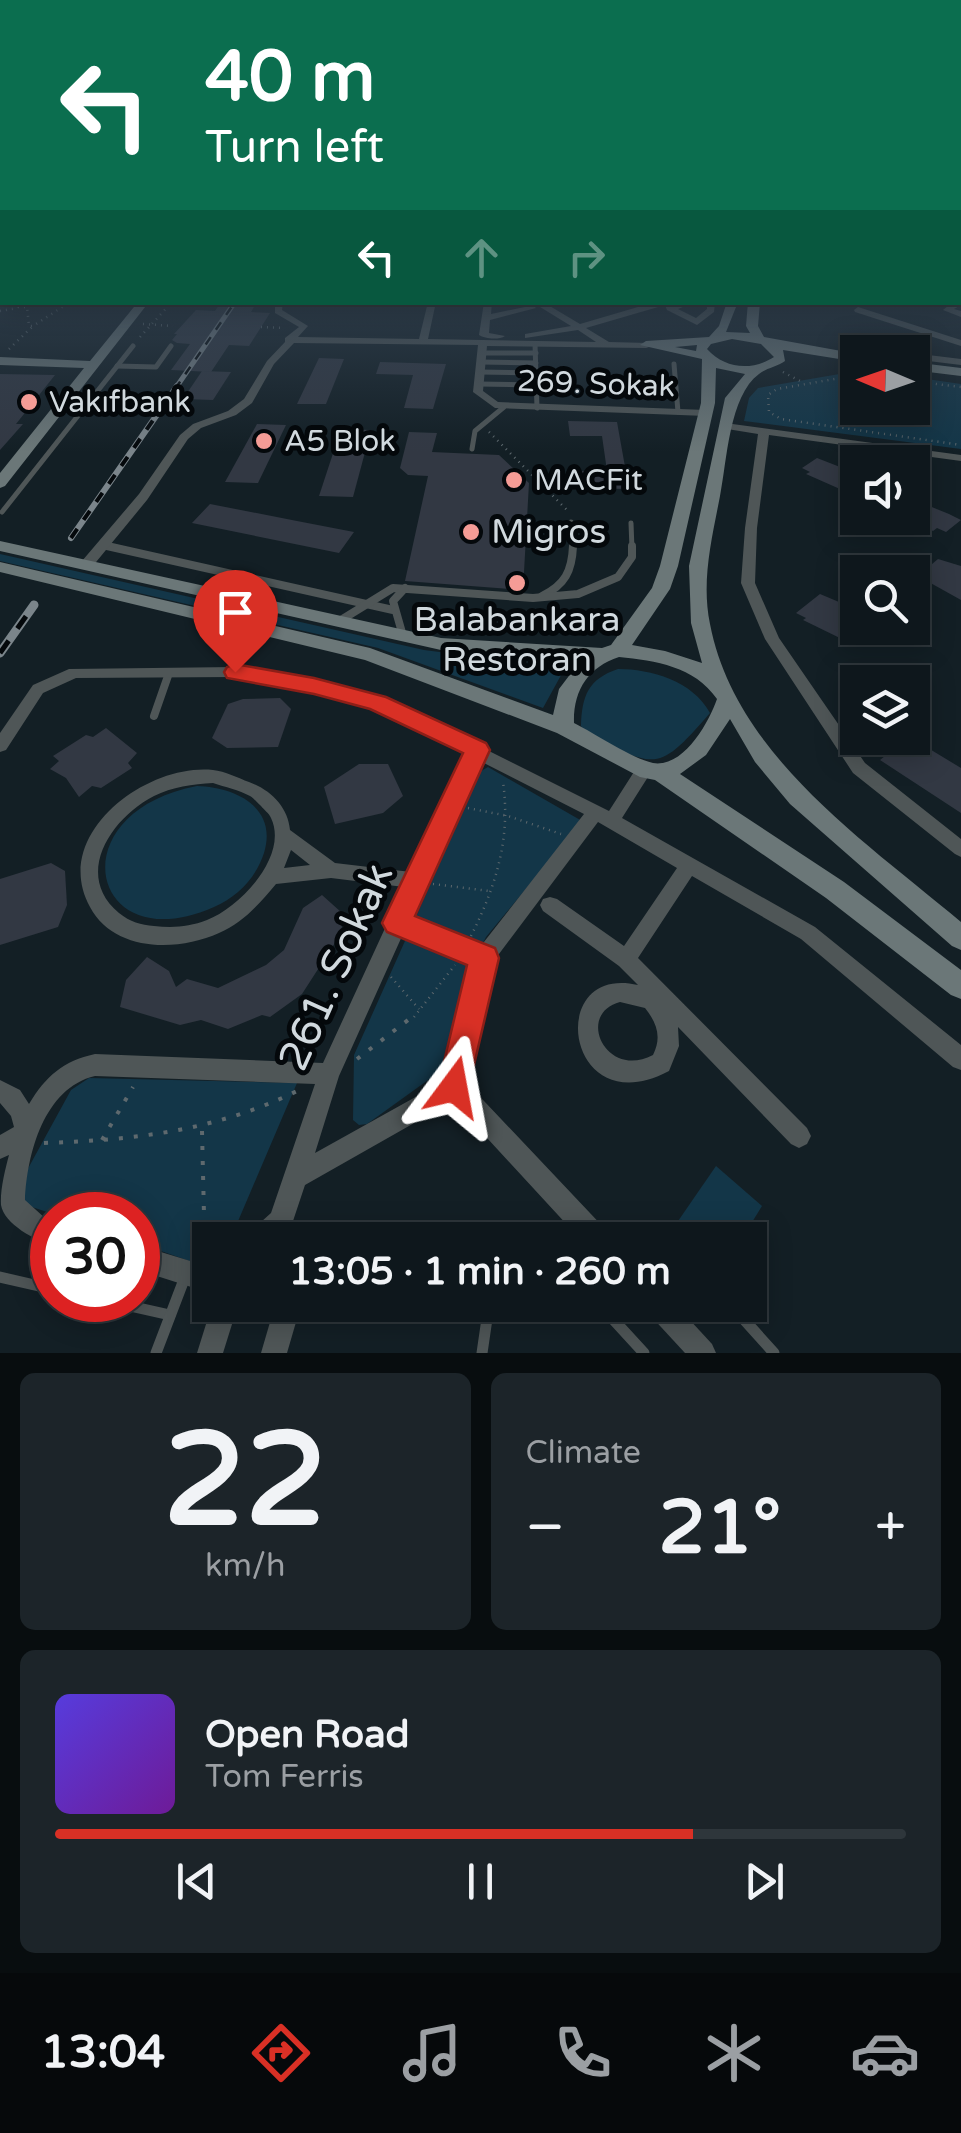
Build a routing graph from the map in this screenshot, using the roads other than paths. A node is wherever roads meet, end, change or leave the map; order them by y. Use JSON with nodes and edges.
{"nodes":[{"id":1,"x":125,"y":325,"type":"edge"},
{"id":2,"x":303,"y":325,"type":"edge"},
{"id":3,"x":430,"y":325,"type":"edge"},
{"id":4,"x":434,"y":325,"type":"edge"},
{"id":5,"x":485,"y":325,"type":"edge"},
{"id":6,"x":576,"y":325,"type":"edge"},
{"id":7,"x":586,"y":325,"type":"edge"},
{"id":8,"x":726,"y":325,"type":"edge"},
{"id":9,"x":752,"y":325,"type":"edge"},
{"id":10,"x":905,"y":325,"type":"edge"},
{"id":11,"x":579,"y":327,"type":"junction"},
{"id":12,"x":711,"y":339,"type":"junction"},
{"id":13,"x":288,"y":340,"type":"junction"},
{"id":14,"x":428,"y":342,"type":"junction"},
{"id":15,"x":765,"y":342,"type":"junction"},
{"id":16,"x":961,"y":343,"type":"edge"},
{"id":17,"x":608,"y":345,"type":"junction"},
{"id":18,"x":646,"y":345,"type":"junction"},
{"id":19,"x":132,"y":346,"type":"road end"},
{"id":20,"x":171,"y":346,"type":"dead end"},
{"id":21,"x":536,"y":349,"type":"junction"},
{"id":22,"x":840,"y":355,"type":"edge"},
{"id":23,"x":708,"y":358,"type":"junction"},
{"id":24,"x":930,"y":358,"type":"edge"},
{"id":25,"x":0,"y":359,"type":"edge"},
{"id":26,"x":961,"y":362,"type":"edge"},
{"id":27,"x":481,"y":363,"type":"junction"},
{"id":28,"x":536,"y":363,"type":"junction"},
{"id":29,"x":674,"y":364,"type":"dead end"},
{"id":30,"x":92,"y":365,"type":"junction"},
{"id":31,"x":117,"y":366,"type":"junction"},
{"id":32,"x":840,"y":366,"type":"edge"},
{"id":33,"x":764,"y":368,"type":"junction"},
{"id":34,"x":536,"y":373,"type":"junction"},
{"id":35,"x":930,"y":373,"type":"edge"},
{"id":36,"x":961,"y":379,"type":"edge"},
{"id":37,"x":536,"y":385,"type":"junction"},
{"id":38,"x":504,"y":407,"type":"junction"},
{"id":39,"x":536,"y":408,"type":"junction"},
{"id":40,"x":678,"y":412,"type":"junction"},
{"id":41,"x":706,"y":413,"type":"junction"},
{"id":42,"x":725,"y":426,"type":"junction"},
{"id":43,"x":764,"y":431,"type":"junction"},
{"id":44,"x":472,"y":448,"type":"dead end"},
{"id":45,"x":961,"y":458,"type":"edge"},
{"id":46,"x":10,"y":471,"type":"junction"},
{"id":47,"x":34,"y":472,"type":"junction"},
{"id":48,"x":0,"y":483,"type":"edge"},
{"id":49,"x":2,"y":512,"type":"edge"},
{"id":50,"x":575,"y":522,"type":"road end"},
{"id":51,"x":631,"y":523,"type":"dead end"},
{"id":52,"x":102,"y":545,"type":"junction"},
{"id":53,"x":0,"y":546,"type":"edge"},
{"id":54,"x":86,"y":564,"type":"junction"},
{"id":55,"x":0,"y":566,"type":"edge"},
{"id":56,"x":407,"y":586,"type":"junction"},
{"id":57,"x":533,"y":598,"type":"junction"},
{"id":58,"x":370,"y":602,"type":"junction"},
{"id":59,"x":393,"y":610,"type":"junction"},
{"id":60,"x":336,"y":622,"type":"junction"},
{"id":61,"x":403,"y":636,"type":"junction"},
{"id":62,"x":610,"y":652,"type":"junction"},
{"id":63,"x":169,"y":673,"type":"junction"},
{"id":64,"x":722,"y":689,"type":"junction"},
{"id":65,"x":154,"y":716,"type":"dead end"},
{"id":66,"x":564,"y":728,"type":"junction"},
{"id":67,"x":0,"y":746,"type":"edge"},
{"id":68,"x":477,"y":750,"type":"junction"},
{"id":69,"x":654,"y":772,"type":"junction"},
{"id":70,"x":604,"y":816,"type":"junction"},
{"id":71,"x":285,"y":836,"type":"junction"},
{"id":72,"x":961,"y":849,"type":"edge"},
{"id":73,"x":690,"y":864,"type":"junction"},
{"id":74,"x":331,"y":870,"type":"junction"},
{"id":75,"x":272,"y":876,"type":"junction"},
{"id":76,"x":416,"y":881,"type":"junction"},
{"id":77,"x":550,"y":905,"type":"dead end"},
{"id":78,"x":397,"y":923,"type":"junction"},
{"id":79,"x":961,"y":938,"type":"edge"},
{"id":80,"x":484,"y":958,"type":"junction"},
{"id":81,"x":626,"y":960,"type":"junction"},
{"id":82,"x":961,"y":986,"type":"edge"},
{"id":83,"x":961,"y":1059,"type":"edge"},
{"id":84,"x":329,"y":1074,"type":"junction"},
{"id":85,"x":454,"y":1087,"type":"junction"},
{"id":86,"x":0,"y":1091,"type":"edge"},
{"id":87,"x":799,"y":1136,"type":"dead end"},
{"id":88,"x":16,"y":1141,"type":"edge"},
{"id":89,"x":295,"y":1177,"type":"junction"},
{"id":90,"x":30,"y":1220,"type":"edge"},
{"id":91,"x":286,"y":1222,"type":"edge"},
{"id":92,"x":581,"y":1222,"type":"edge"},
{"id":93,"x":160,"y":1265,"type":"edge"},
{"id":94,"x":192,"y":1274,"type":"edge"},
{"id":95,"x":0,"y":1277,"type":"edge"},
{"id":96,"x":30,"y":1284,"type":"edge"},
{"id":97,"x":192,"y":1288,"type":"edge"},
{"id":98,"x":160,"y":1313,"type":"edge"},
{"id":99,"x":170,"y":1315,"type":"junction"},
{"id":100,"x":220,"y":1322,"type":"edge"},
{"id":101,"x":283,"y":1322,"type":"edge"},
{"id":102,"x":487,"y":1322,"type":"edge"},
{"id":103,"x":616,"y":1322,"type":"edge"},
{"id":104,"x":674,"y":1322,"type":"edge"},
{"id":105,"x":745,"y":1322,"type":"edge"},
{"id":106,"x":156,"y":1353,"type":"edge"},
{"id":107,"x":210,"y":1353,"type":"edge"},
{"id":108,"x":274,"y":1353,"type":"edge"},
{"id":109,"x":482,"y":1353,"type":"edge"},
{"id":110,"x":644,"y":1353,"type":"edge"},
{"id":111,"x":704,"y":1353,"type":"edge"},
{"id":112,"x":774,"y":1353,"type":"edge"}],
"edges":[{"from":1,"to":30,"type":"main road"},
{"from":2,"to":13,"type":"street"},
{"from":3,"to":14,"type":"street"},
{"from":4,"to":14,"type":"street"},
{"from":5,"to":11,"type":"street"},
{"from":6,"to":11,"type":"street"},
{"from":7,"to":11,"type":"street"},
{"from":8,"to":12,"type":"main road"},
{"from":9,"to":15,"type":"main road"},
{"from":10,"to":16,"type":"street"},
{"from":11,"to":17,"type":"street"},
{"from":12,"to":15,"type":"main road"},
{"from":12,"to":18,"type":"main road"},
{"from":12,"to":23,"type":"main road"},
{"from":13,"to":14,"type":"street"},
{"from":13,"to":52,"type":"street"},
{"from":14,"to":27,"type":"street"},
{"from":15,"to":22,"type":"main road"},
{"from":15,"to":33,"type":"main road"},
{"from":17,"to":18,"type":"street"},
{"from":17,"to":21,"type":"street"},
{"from":18,"to":23,"type":"main road"},
{"from":19,"to":31,"type":"lane"},
{"from":20,"to":31,"type":"lane"},
{"from":21,"to":27,"type":"street"},
{"from":21,"to":28,"type":"lane"},
{"from":23,"to":33,"type":"main road"},
{"from":23,"to":41,"type":"main road"},
{"from":24,"to":26,"type":"street"},
{"from":25,"to":30,"type":"main road"},
{"from":27,"to":28,"type":"lane"},
{"from":27,"to":34,"type":"lane"},
{"from":27,"to":37,"type":"lane"},
{"from":27,"to":38,"type":"street","name":"269. Sokak"},
{"from":28,"to":34,"type":"lane"},
{"from":29,"to":40,"type":"lane"},
{"from":30,"to":46,"type":"main road"},
{"from":31,"to":47,"type":"lane"},
{"from":32,"to":33,"type":"main road"},
{"from":33,"to":42,"type":"main road"},
{"from":34,"to":37,"type":"lane"},
{"from":35,"to":36,"type":"main road"},
{"from":37,"to":39,"type":"lane"},
{"from":38,"to":39,"type":"street","name":"269. Sokak"},
{"from":38,"to":44,"type":"lane"},
{"from":39,"to":40,"type":"street","name":"269. Sokak"},
{"from":40,"to":41,"type":"street","name":"269. Sokak"},
{"from":41,"to":62,"type":"main road"},
{"from":42,"to":43,"type":"street"},
{"from":42,"to":64,"type":"main road"},
{"from":43,"to":45,"type":"street"},
{"from":43,"to":72,"type":"street"},
{"from":46,"to":47,"type":"lane"},
{"from":46,"to":48,"type":"main road"},
{"from":47,"to":49,"type":"lane"},
{"from":50,"to":57,"type":"lane"},
{"from":51,"to":57,"type":"lane"},
{"from":52,"to":54,"type":"street"},
{"from":52,"to":58,"type":"lane"},
{"from":53,"to":54,"type":"main road"},
{"from":54,"to":60,"type":"main road"},
{"from":55,"to":66,"type":"main road"},
{"from":56,"to":57,"type":"lane"},
{"from":56,"to":58,"type":"lane"},
{"from":56,"to":59,"type":"lane"},
{"from":58,"to":59,"type":"lane"},
{"from":58,"to":60,"type":"lane"},
{"from":59,"to":61,"type":"lane"},
{"from":60,"to":61,"type":"main road"},
{"from":61,"to":62,"type":"main road"},
{"from":62,"to":64,"type":"main road"},
{"from":62,"to":66,"type":"main road"},
{"from":63,"to":65,"type":"lane"},
{"from":63,"to":67,"type":"street"},
{"from":63,"to":68,"type":"street"},
{"from":64,"to":69,"type":"main road"},
{"from":64,"to":79,"type":"main road"},
{"from":66,"to":69,"type":"main road"},
{"from":68,"to":70,"type":"street"},
{"from":68,"to":76,"type":"street","name":"261. Sokak"},
{"from":69,"to":70,"type":"street"},
{"from":69,"to":82,"type":"main road"},
{"from":70,"to":73,"type":"street"},
{"from":70,"to":80,"type":"street"},
{"from":71,"to":74,"type":"street"},
{"from":71,"to":75,"type":"street"},
{"from":71,"to":75,"type":"street"},
{"from":73,"to":81,"type":"street"},
{"from":73,"to":83,"type":"street"},
{"from":74,"to":75,"type":"street"},
{"from":74,"to":76,"type":"street"},
{"from":76,"to":78,"type":"street","name":"261. Sokak"},
{"from":77,"to":81,"type":"street"},
{"from":78,"to":80,"type":"street"},
{"from":78,"to":84,"type":"street","name":"261. Sokak"},
{"from":80,"to":85,"type":"street"},
{"from":81,"to":87,"type":"street"},
{"from":84,"to":88,"type":"street"},
{"from":84,"to":89,"type":"street","name":"261. Sokak"},
{"from":85,"to":89,"type":"street"},
{"from":85,"to":92,"type":"street"},
{"from":86,"to":88,"type":"street"},
{"from":88,"to":90,"type":"street"},
{"from":89,"to":91,"type":"street","name":"261. Sokak"},
{"from":93,"to":94,"type":"street"},
{"from":95,"to":96,"type":"lane"},
{"from":97,"to":99,"type":"lane"},
{"from":98,"to":99,"type":"lane"},
{"from":99,"to":106,"type":"lane"},
{"from":100,"to":107,"type":"street"},
{"from":101,"to":108,"type":"street"},
{"from":102,"to":109,"type":"lane"},
{"from":103,"to":110,"type":"lane"},
{"from":104,"to":111,"type":"street"},
{"from":105,"to":112,"type":"lane"}]}
